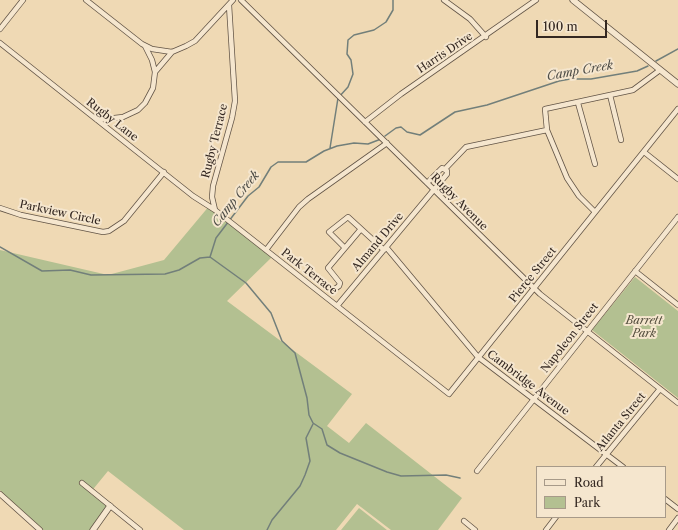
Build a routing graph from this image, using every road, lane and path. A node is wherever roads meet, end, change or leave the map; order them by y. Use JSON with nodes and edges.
{"nodes":[{"id":1,"x":23,"y":0,"type":"edge"},
{"id":2,"x":86,"y":0,"type":"edge"},
{"id":3,"x":232,"y":0,"type":"edge"},
{"id":4,"x":241,"y":0,"type":"edge"},
{"id":5,"x":444,"y":0,"type":"edge"},
{"id":6,"x":536,"y":0,"type":"edge"},
{"id":7,"x":573,"y":0,"type":"edge"},
{"id":8,"x":229,"y":5,"type":"junction"},
{"id":9,"x":0,"y":29,"type":"edge"},
{"id":10,"x":486,"y":37,"type":"junction"},
{"id":11,"x":0,"y":43,"type":"edge"},
{"id":12,"x":145,"y":46,"type":"junction"},
{"id":13,"x":172,"y":52,"type":"junction"},
{"id":14,"x":660,"y":70,"type":"junction"},
{"id":15,"x":155,"y":72,"type":"junction"},
{"id":16,"x":678,"y":84,"type":"edge"},
{"id":17,"x":610,"y":95,"type":"junction"},
{"id":18,"x":578,"y":103,"type":"junction"},
{"id":19,"x":678,"y":109,"type":"edge"},
{"id":20,"x":97,"y":120,"type":"junction"},
{"id":21,"x":365,"y":122,"type":"junction"},
{"id":22,"x":547,"y":130,"type":"junction"},
{"id":23,"x":621,"y":140,"type":"dead end"},
{"id":24,"x":387,"y":144,"type":"junction"},
{"id":25,"x":644,"y":152,"type":"junction"},
{"id":26,"x":595,"y":164,"type":"dead end"},
{"id":27,"x":445,"y":169,"type":"junction"},
{"id":28,"x":164,"y":172,"type":"junction"},
{"id":29,"x":678,"y":179,"type":"edge"},
{"id":30,"x":427,"y":183,"type":"junction"},
{"id":31,"x":434,"y":190,"type":"junction"},
{"id":32,"x":0,"y":208,"type":"edge"},
{"id":33,"x":215,"y":210,"type":"junction"},
{"id":34,"x":595,"y":212,"type":"junction"},
{"id":35,"x":678,"y":217,"type":"edge"},
{"id":36,"x":361,"y":229,"type":"junction"},
{"id":37,"x":345,"y":248,"type":"junction"},
{"id":38,"x":385,"y":248,"type":"junction"},
{"id":39,"x":266,"y":250,"type":"junction"},
{"id":40,"x":635,"y":271,"type":"junction"},
{"id":41,"x":534,"y":288,"type":"junction"},
{"id":42,"x":332,"y":291,"type":"dead end"},
{"id":43,"x":678,"y":305,"type":"edge"},
{"id":44,"x":337,"y":306,"type":"junction"},
{"id":45,"x":587,"y":332,"type":"junction"},
{"id":46,"x":391,"y":349,"type":"joint"},
{"id":47,"x":478,"y":357,"type":"junction"},
{"id":48,"x":660,"y":389,"type":"junction"},
{"id":49,"x":534,"y":399,"type":"junction"},
{"id":50,"x":678,"y":403,"type":"edge"},
{"id":51,"x":606,"y":454,"type":"junction"},
{"id":52,"x":597,"y":466,"type":"edge"},
{"id":53,"x":622,"y":466,"type":"edge"},
{"id":54,"x":477,"y":471,"type":"dead end"},
{"id":55,"x":82,"y":483,"type":"dead end"},
{"id":56,"x":0,"y":494,"type":"edge"},
{"id":57,"x":666,"y":500,"type":"edge"},
{"id":58,"x":110,"y":506,"type":"junction"},
{"id":59,"x":678,"y":509,"type":"edge"},
{"id":60,"x":555,"y":518,"type":"edge"},
{"id":61,"x":678,"y":518,"type":"edge"},
{"id":62,"x":464,"y":521,"type":"dead end"},
{"id":63,"x":40,"y":530,"type":"edge"},
{"id":64,"x":92,"y":530,"type":"edge"},
{"id":65,"x":140,"y":530,"type":"edge"},
{"id":66,"x":475,"y":530,"type":"edge"},
{"id":67,"x":546,"y":530,"type":"edge"},
{"id":68,"x":669,"y":530,"type":"edge"}],
"edges":[{"from":1,"to":9,"type":"street"},
{"from":2,"to":12,"type":"street"},
{"from":3,"to":8,"type":"street"},
{"from":4,"to":21,"type":"street","name":"Rugby Avenue"},
{"from":5,"to":10,"type":"street"},
{"from":6,"to":10,"type":"street","name":"Harris Drive"},
{"from":7,"to":14,"type":"street"},
{"from":8,"to":13,"type":"street"},
{"from":8,"to":33,"type":"street","name":"Rugby Terrace"},
{"from":10,"to":21,"type":"street","name":"Harris Drive"},
{"from":11,"to":20,"type":"street","name":"Rugby Lane"},
{"from":12,"to":13,"type":"street"},
{"from":12,"to":15,"type":"street"},
{"from":13,"to":15,"type":"street"},
{"from":14,"to":16,"type":"street"},
{"from":14,"to":17,"type":"street"},
{"from":15,"to":20,"type":"street"},
{"from":17,"to":18,"type":"street"},
{"from":17,"to":23,"type":"street"},
{"from":18,"to":22,"type":"street"},
{"from":18,"to":26,"type":"street"},
{"from":19,"to":25,"type":"street","name":"Pierce Street"},
{"from":20,"to":28,"type":"street","name":"Rugby Lane"},
{"from":21,"to":24,"type":"street","name":"Rugby Avenue"},
{"from":22,"to":27,"type":"street"},
{"from":22,"to":34,"type":"street"},
{"from":24,"to":30,"type":"street","name":"Rugby Avenue"},
{"from":24,"to":39,"type":"street"},
{"from":25,"to":29,"type":"street"},
{"from":25,"to":34,"type":"street","name":"Pierce Street"},
{"from":27,"to":30,"type":"street"},
{"from":27,"to":31,"type":"street","name":"Almand Drive"},
{"from":28,"to":32,"type":"street","name":"Parkview Circle"},
{"from":28,"to":33,"type":"street","name":"Rugby Lane"},
{"from":30,"to":31,"type":"street","name":"Rugby Avenue"},
{"from":31,"to":38,"type":"street","name":"Almand Drive"},
{"from":31,"to":41,"type":"street","name":"Rugby Avenue"},
{"from":33,"to":39,"type":"street","name":"Park Terrace"},
{"from":34,"to":41,"type":"street","name":"Pierce Street"},
{"from":35,"to":40,"type":"street","name":"Napoleon Street"},
{"from":36,"to":37,"type":"street"},
{"from":36,"to":37,"type":"street","name":"Cambridge Avenue"},
{"from":36,"to":38,"type":"street","name":"Cambridge Avenue"},
{"from":37,"to":42,"type":"street"},
{"from":38,"to":44,"type":"street","name":"Almand Drive"},
{"from":38,"to":47,"type":"street","name":"Cambridge Avenue"},
{"from":39,"to":44,"type":"street","name":"Park Terrace"},
{"from":40,"to":43,"type":"street"},
{"from":40,"to":45,"type":"street","name":"Napoleon Street"},
{"from":41,"to":45,"type":"street","name":"Rugby Avenue"},
{"from":41,"to":47,"type":"street","name":"Pierce Street"},
{"from":44,"to":46,"type":"street","name":"Park Terrace"},
{"from":45,"to":48,"type":"street","name":"Rugby Avenue"},
{"from":45,"to":49,"type":"street","name":"Napoleon Street"},
{"from":46,"to":47,"type":"street","name":"Pierce Street"},
{"from":47,"to":49,"type":"street","name":"Cambridge Avenue"},
{"from":48,"to":50,"type":"street","name":"Rugby Avenue"},
{"from":48,"to":51,"type":"street","name":"Atlanta Street"},
{"from":49,"to":51,"type":"street","name":"Cambridge Avenue"},
{"from":49,"to":54,"type":"street","name":"Napoleon Street"},
{"from":51,"to":52,"type":"street","name":"Atlanta Street"},
{"from":51,"to":53,"type":"street","name":"Cambridge Avenue"},
{"from":55,"to":58,"type":"street"},
{"from":56,"to":63,"type":"street"},
{"from":57,"to":59,"type":"street"},
{"from":58,"to":64,"type":"street"},
{"from":58,"to":65,"type":"street"},
{"from":60,"to":67,"type":"street"},
{"from":61,"to":68,"type":"street"},
{"from":62,"to":66,"type":"street"}]}
